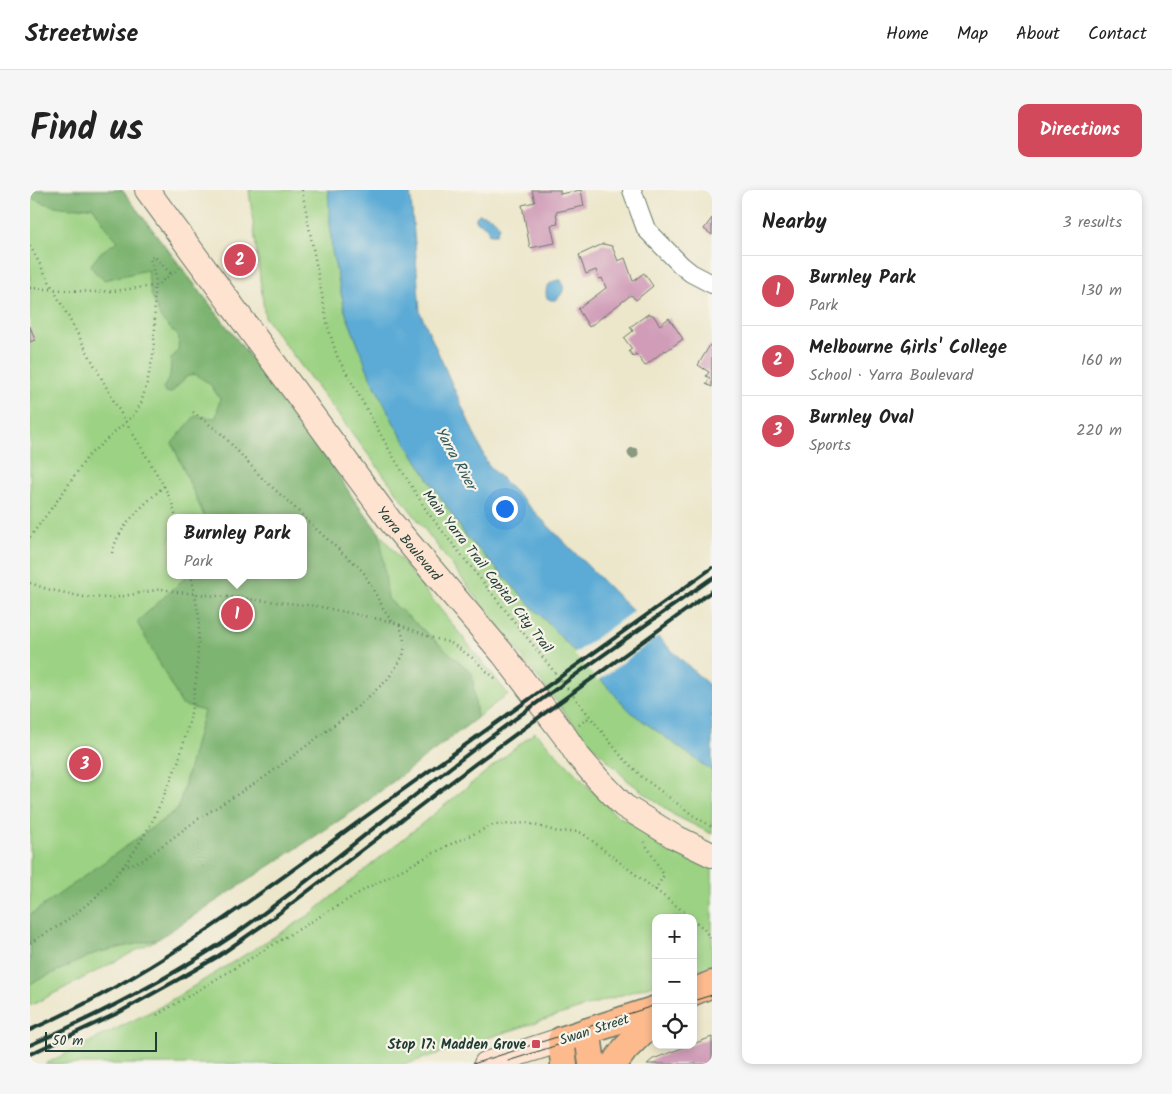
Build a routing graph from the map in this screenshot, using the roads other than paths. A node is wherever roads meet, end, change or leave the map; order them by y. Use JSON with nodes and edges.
{"nodes":[{"id":1,"x":147,"y":190,"type":"edge"},
{"id":2,"x":632,"y":190,"type":"edge"},
{"id":3,"x":712,"y":284,"type":"edge"},
{"id":4,"x":712,"y":855,"type":"edge"},
{"id":5,"x":712,"y":984,"type":"edge"},
{"id":6,"x":697,"y":990,"type":"edge"},
{"id":7,"x":712,"y":994,"type":"edge"},
{"id":8,"x":697,"y":998,"type":"edge"},
{"id":9,"x":652,"y":1012,"type":"edge"},
{"id":10,"x":652,"y":1013,"type":"edge"},
{"id":11,"x":586,"y":1032,"type":"junction"},
{"id":12,"x":563,"y":1052,"type":"edge"},
{"id":13,"x":532,"y":1058,"type":"edge"},
{"id":14,"x":486,"y":1064,"type":"edge"},
{"id":15,"x":592,"y":1064,"type":"edge"},
{"id":16,"x":614,"y":1064,"type":"edge"}],
"edges":[{"from":1,"to":4,"type":"main road","name":"Yarra Boulevard"},
{"from":2,"to":3,"type":"street"},
{"from":5,"to":6,"type":"main road"},
{"from":7,"to":8,"type":"main road"},
{"from":9,"to":11,"type":"main road","name":"Swan Street"},
{"from":10,"to":16,"type":"main road"},
{"from":11,"to":12,"type":"main road","name":"Swan Street"},
{"from":11,"to":15,"type":"main road"},
{"from":12,"to":13,"type":"main road","name":"Swan Street"},
{"from":13,"to":14,"type":"main road","name":"Swan Street"}]}
